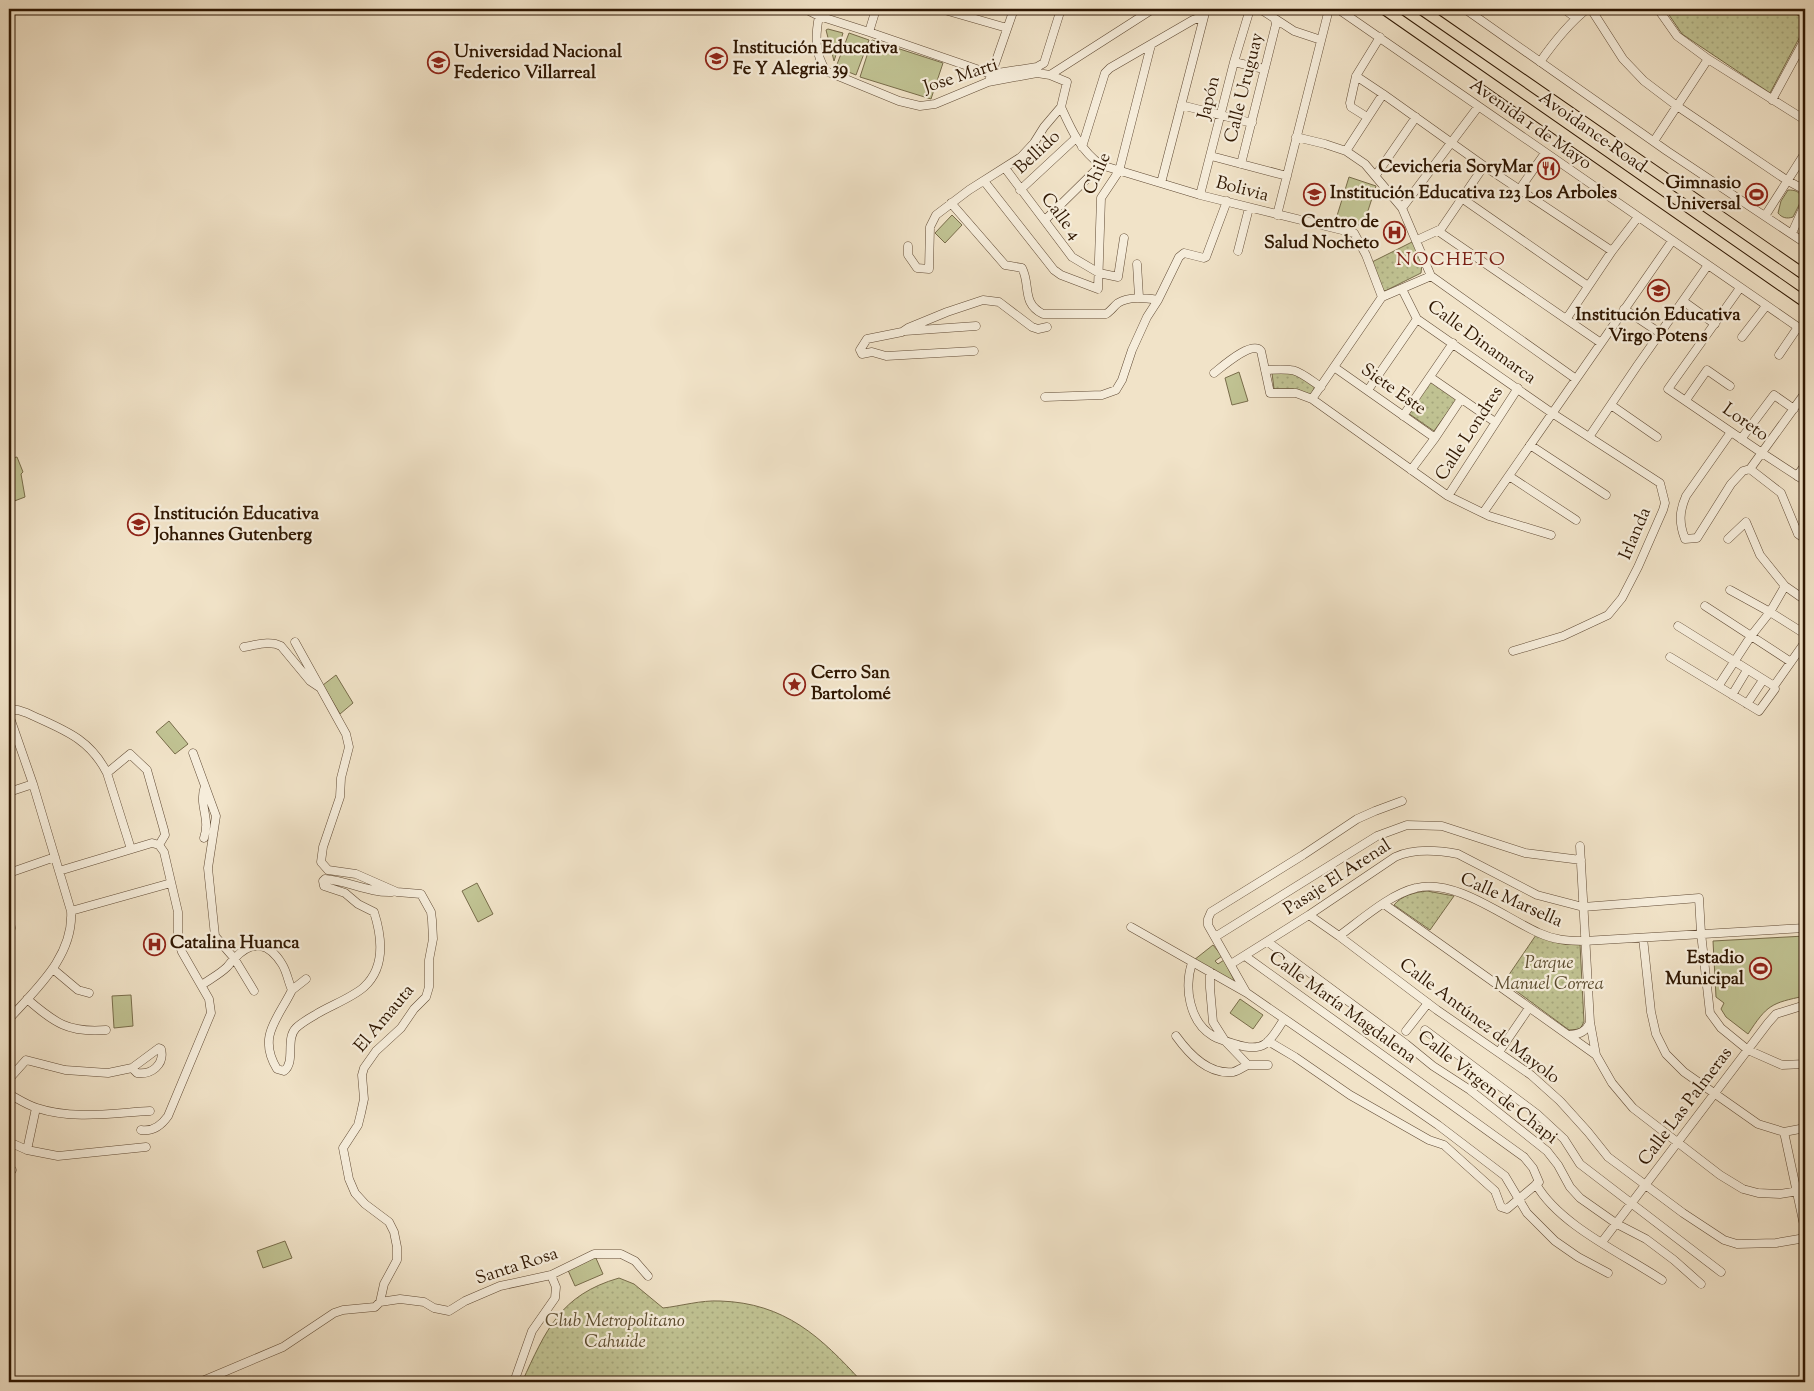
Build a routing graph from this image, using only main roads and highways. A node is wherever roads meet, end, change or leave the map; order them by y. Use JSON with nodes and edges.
{"nodes":[{"id":1,"x":1384,"y":9,"type":"edge"},
{"id":2,"x":1421,"y":9,"type":"edge"},
{"id":3,"x":1805,"y":275,"type":"edge"},
{"id":4,"x":1805,"y":302,"type":"edge"}],
"edges":[{"from":1,"to":4,"type":"highway","name":"Avoidance Road"},
{"from":2,"to":3,"type":"highway","name":"Avoidance Road"}]}
